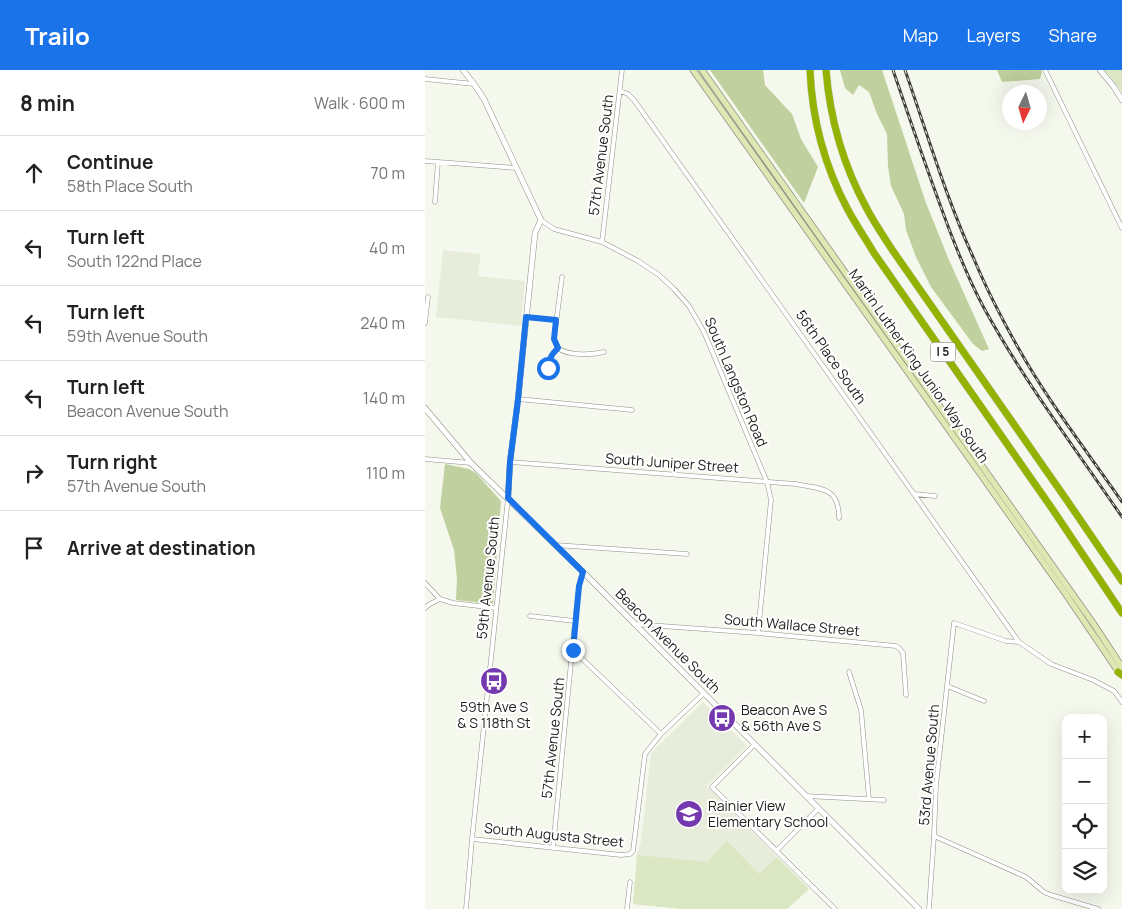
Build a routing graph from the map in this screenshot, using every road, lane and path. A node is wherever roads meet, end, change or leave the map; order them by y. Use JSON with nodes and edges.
{"nodes":[{"id":1,"x":463,"y":70,"type":"edge"},
{"id":2,"x":622,"y":70,"type":"edge"},
{"id":3,"x":693,"y":70,"type":"edge"},
{"id":4,"x":702,"y":70,"type":"edge"},
{"id":5,"x":810,"y":70,"type":"edge"},
{"id":6,"x":826,"y":70,"type":"edge"},
{"id":7,"x":1045,"y":70,"type":"edge"},
{"id":8,"x":1100,"y":70,"type":"edge"},
{"id":9,"x":425,"y":79,"type":"edge"},
{"id":10,"x":474,"y":84,"type":"junction"},
{"id":11,"x":620,"y":91,"type":"junction"},
{"id":12,"x":1122,"y":100,"type":"edge"},
{"id":13,"x":425,"y":161,"type":"edge"},
{"id":14,"x":438,"y":162,"type":"junction"},
{"id":15,"x":516,"y":168,"type":"junction"},
{"id":16,"x":435,"y":202,"type":"dead end"},
{"id":17,"x":541,"y":220,"type":"junction"},
{"id":18,"x":1122,"y":228,"type":"edge"},
{"id":19,"x":602,"y":242,"type":"junction"},
{"id":20,"x":562,"y":277,"type":"dead end"},
{"id":21,"x":428,"y":297,"type":"dead end"},
{"id":22,"x":526,"y":317,"type":"junction"},
{"id":23,"x":556,"y":320,"type":"junction"},
{"id":24,"x":425,"y":323,"type":"edge"},
{"id":25,"x":558,"y":348,"type":"junction"},
{"id":26,"x":604,"y":352,"type":"dead end"},
{"id":27,"x":548,"y":368,"type":"dead end"},
{"id":28,"x":518,"y":400,"type":"junction"},
{"id":29,"x":425,"y":408,"type":"edge"},
{"id":30,"x":631,"y":410,"type":"dead end"},
{"id":31,"x":425,"y":459,"type":"edge"},
{"id":32,"x":471,"y":462,"type":"junction"},
{"id":33,"x":510,"y":462,"type":"junction"},
{"id":34,"x":767,"y":482,"type":"junction"},
{"id":35,"x":914,"y":494,"type":"junction"},
{"id":36,"x":935,"y":496,"type":"dead end"},
{"id":37,"x":508,"y":498,"type":"junction"},
{"id":38,"x":839,"y":518,"type":"dead end"},
{"id":39,"x":555,"y":545,"type":"junction"},
{"id":40,"x":687,"y":554,"type":"dead end"},
{"id":41,"x":583,"y":572,"type":"junction"},
{"id":42,"x":1122,"y":581,"type":"edge"},
{"id":43,"x":425,"y":583,"type":"edge"},
{"id":44,"x":440,"y":599,"type":"junction"},
{"id":45,"x":425,"y":608,"type":"edge"},
{"id":46,"x":496,"y":608,"type":"junction"},
{"id":47,"x":1122,"y":613,"type":"edge"},
{"id":48,"x":530,"y":616,"type":"dead end"},
{"id":49,"x":575,"y":621,"type":"junction"},
{"id":50,"x":634,"y":624,"type":"junction"},
{"id":51,"x":758,"y":633,"type":"junction"},
{"id":52,"x":1019,"y":642,"type":"junction"},
{"id":53,"x":573,"y":650,"type":"junction"},
{"id":54,"x":849,"y":672,"type":"dead end"},
{"id":55,"x":1121,"y":673,"type":"edge"},
{"id":56,"x":947,"y":686,"type":"junction"},
{"id":57,"x":704,"y":693,"type":"junction"},
{"id":58,"x":906,"y":695,"type":"dead end"},
{"id":59,"x":985,"y":701,"type":"dead end"},
{"id":60,"x":1122,"y":702,"type":"edge"},
{"id":61,"x":661,"y":734,"type":"junction"},
{"id":62,"x":755,"y":744,"type":"junction"},
{"id":63,"x":806,"y":796,"type":"junction"},
{"id":64,"x":869,"y":799,"type":"junction"},
{"id":65,"x":884,"y":800,"type":"dead end"},
{"id":66,"x":819,"y":809,"type":"junction"},
{"id":67,"x":934,"y":836,"type":"junction"},
{"id":68,"x":472,"y":839,"type":"junction"},
{"id":69,"x":553,"y":848,"type":"junction"},
{"id":70,"x":777,"y":850,"type":"junction"},
{"id":71,"x":630,"y":882,"type":"dead end"},
{"id":72,"x":1073,"y":902,"type":"junction"},
{"id":73,"x":466,"y":909,"type":"edge"},
{"id":74,"x":627,"y":909,"type":"edge"},
{"id":75,"x":835,"y":909,"type":"edge"},
{"id":76,"x":919,"y":909,"type":"edge"},
{"id":77,"x":929,"y":909,"type":"edge"},
{"id":78,"x":1072,"y":909,"type":"edge"},
{"id":79,"x":1098,"y":909,"type":"edge"}],
"edges":[{"from":1,"to":10,"type":"street"},
{"from":2,"to":11,"type":"street","name":"57th Avenue South"},
{"from":3,"to":55,"type":"main road","name":"Martin Luther King Junior Way South"},
{"from":4,"to":55,"type":"main road","name":"Martin Luther King Junior Way South"},
{"from":5,"to":47,"type":"highway","number":"I 5"},
{"from":6,"to":42,"type":"highway","number":"I 5"},
{"from":7,"to":18,"type":"street"},
{"from":8,"to":12,"type":"street"},
{"from":9,"to":10,"type":"street"},
{"from":10,"to":15,"type":"street"},
{"from":11,"to":19,"type":"street","name":"57th Avenue South"},
{"from":11,"to":35,"type":"street","name":"56th Place South"},
{"from":13,"to":14,"type":"street"},
{"from":14,"to":15,"type":"street"},
{"from":14,"to":16,"type":"street"},
{"from":15,"to":17,"type":"street"},
{"from":17,"to":19,"type":"street","name":"South Langston Road"},
{"from":17,"to":22,"type":"street","name":"59th Avenue South"},
{"from":19,"to":34,"type":"street","name":"South Langston Road"},
{"from":20,"to":23,"type":"street"},
{"from":21,"to":24,"type":"street"},
{"from":22,"to":23,"type":"street"},
{"from":22,"to":28,"type":"street","name":"59th Avenue South"},
{"from":23,"to":25,"type":"street"},
{"from":25,"to":26,"type":"street"},
{"from":25,"to":27,"type":"street"},
{"from":28,"to":30,"type":"street"},
{"from":28,"to":33,"type":"street","name":"59th Avenue South"},
{"from":29,"to":32,"type":"street","name":"Beacon Avenue South"},
{"from":31,"to":32,"type":"street"},
{"from":32,"to":37,"type":"street","name":"Beacon Avenue South"},
{"from":33,"to":34,"type":"street","name":"South Juniper Street"},
{"from":33,"to":37,"type":"street","name":"59th Avenue South"},
{"from":34,"to":38,"type":"street","name":"South Juniper Street"},
{"from":34,"to":51,"type":"street","name":"South Langston Road"},
{"from":35,"to":36,"type":"street"},
{"from":35,"to":52,"type":"street","name":"56th Place South"},
{"from":37,"to":39,"type":"street","name":"Beacon Avenue South"},
{"from":37,"to":46,"type":"street","name":"59th Avenue South"},
{"from":39,"to":40,"type":"street"},
{"from":39,"to":41,"type":"street","name":"Beacon Avenue South"},
{"from":41,"to":49,"type":"street","name":"57th Avenue South"},
{"from":41,"to":50,"type":"street","name":"Beacon Avenue South"},
{"from":43,"to":44,"type":"street"},
{"from":44,"to":45,"type":"street"},
{"from":44,"to":46,"type":"street"},
{"from":46,"to":68,"type":"street","name":"59th Avenue South"},
{"from":48,"to":49,"type":"street"},
{"from":49,"to":53,"type":"street","name":"57th Avenue South"},
{"from":50,"to":51,"type":"street","name":"South Wallace Street"},
{"from":50,"to":57,"type":"street","name":"Beacon Avenue South"},
{"from":51,"to":58,"type":"street","name":"South Wallace Street"},
{"from":52,"to":56,"type":"street","name":"53rd Avenue South"},
{"from":52,"to":60,"type":"street"},
{"from":53,"to":61,"type":"street"},
{"from":53,"to":69,"type":"street","name":"57th Avenue South"},
{"from":54,"to":64,"type":"street"},
{"from":56,"to":59,"type":"street"},
{"from":56,"to":67,"type":"street","name":"53rd Avenue South"},
{"from":57,"to":61,"type":"street"},
{"from":57,"to":62,"type":"street","name":"Beacon Avenue South"},
{"from":61,"to":69,"type":"street","name":"South Augusta Street"},
{"from":62,"to":63,"type":"street","name":"Beacon Avenue South"},
{"from":62,"to":70,"type":"street"},
{"from":63,"to":64,"type":"street"},
{"from":63,"to":66,"type":"street","name":"Beacon Avenue South"},
{"from":64,"to":65,"type":"street"},
{"from":66,"to":70,"type":"street"},
{"from":66,"to":76,"type":"street","name":"Beacon Avenue South"},
{"from":67,"to":72,"type":"street"},
{"from":67,"to":77,"type":"street","name":"53rd Avenue South"},
{"from":68,"to":69,"type":"street","name":"South Augusta Street"},
{"from":68,"to":73,"type":"street","name":"59th Avenue South"},
{"from":70,"to":75,"type":"street"},
{"from":71,"to":74,"type":"street"},
{"from":72,"to":78,"type":"street"},
{"from":72,"to":79,"type":"street"}]}
